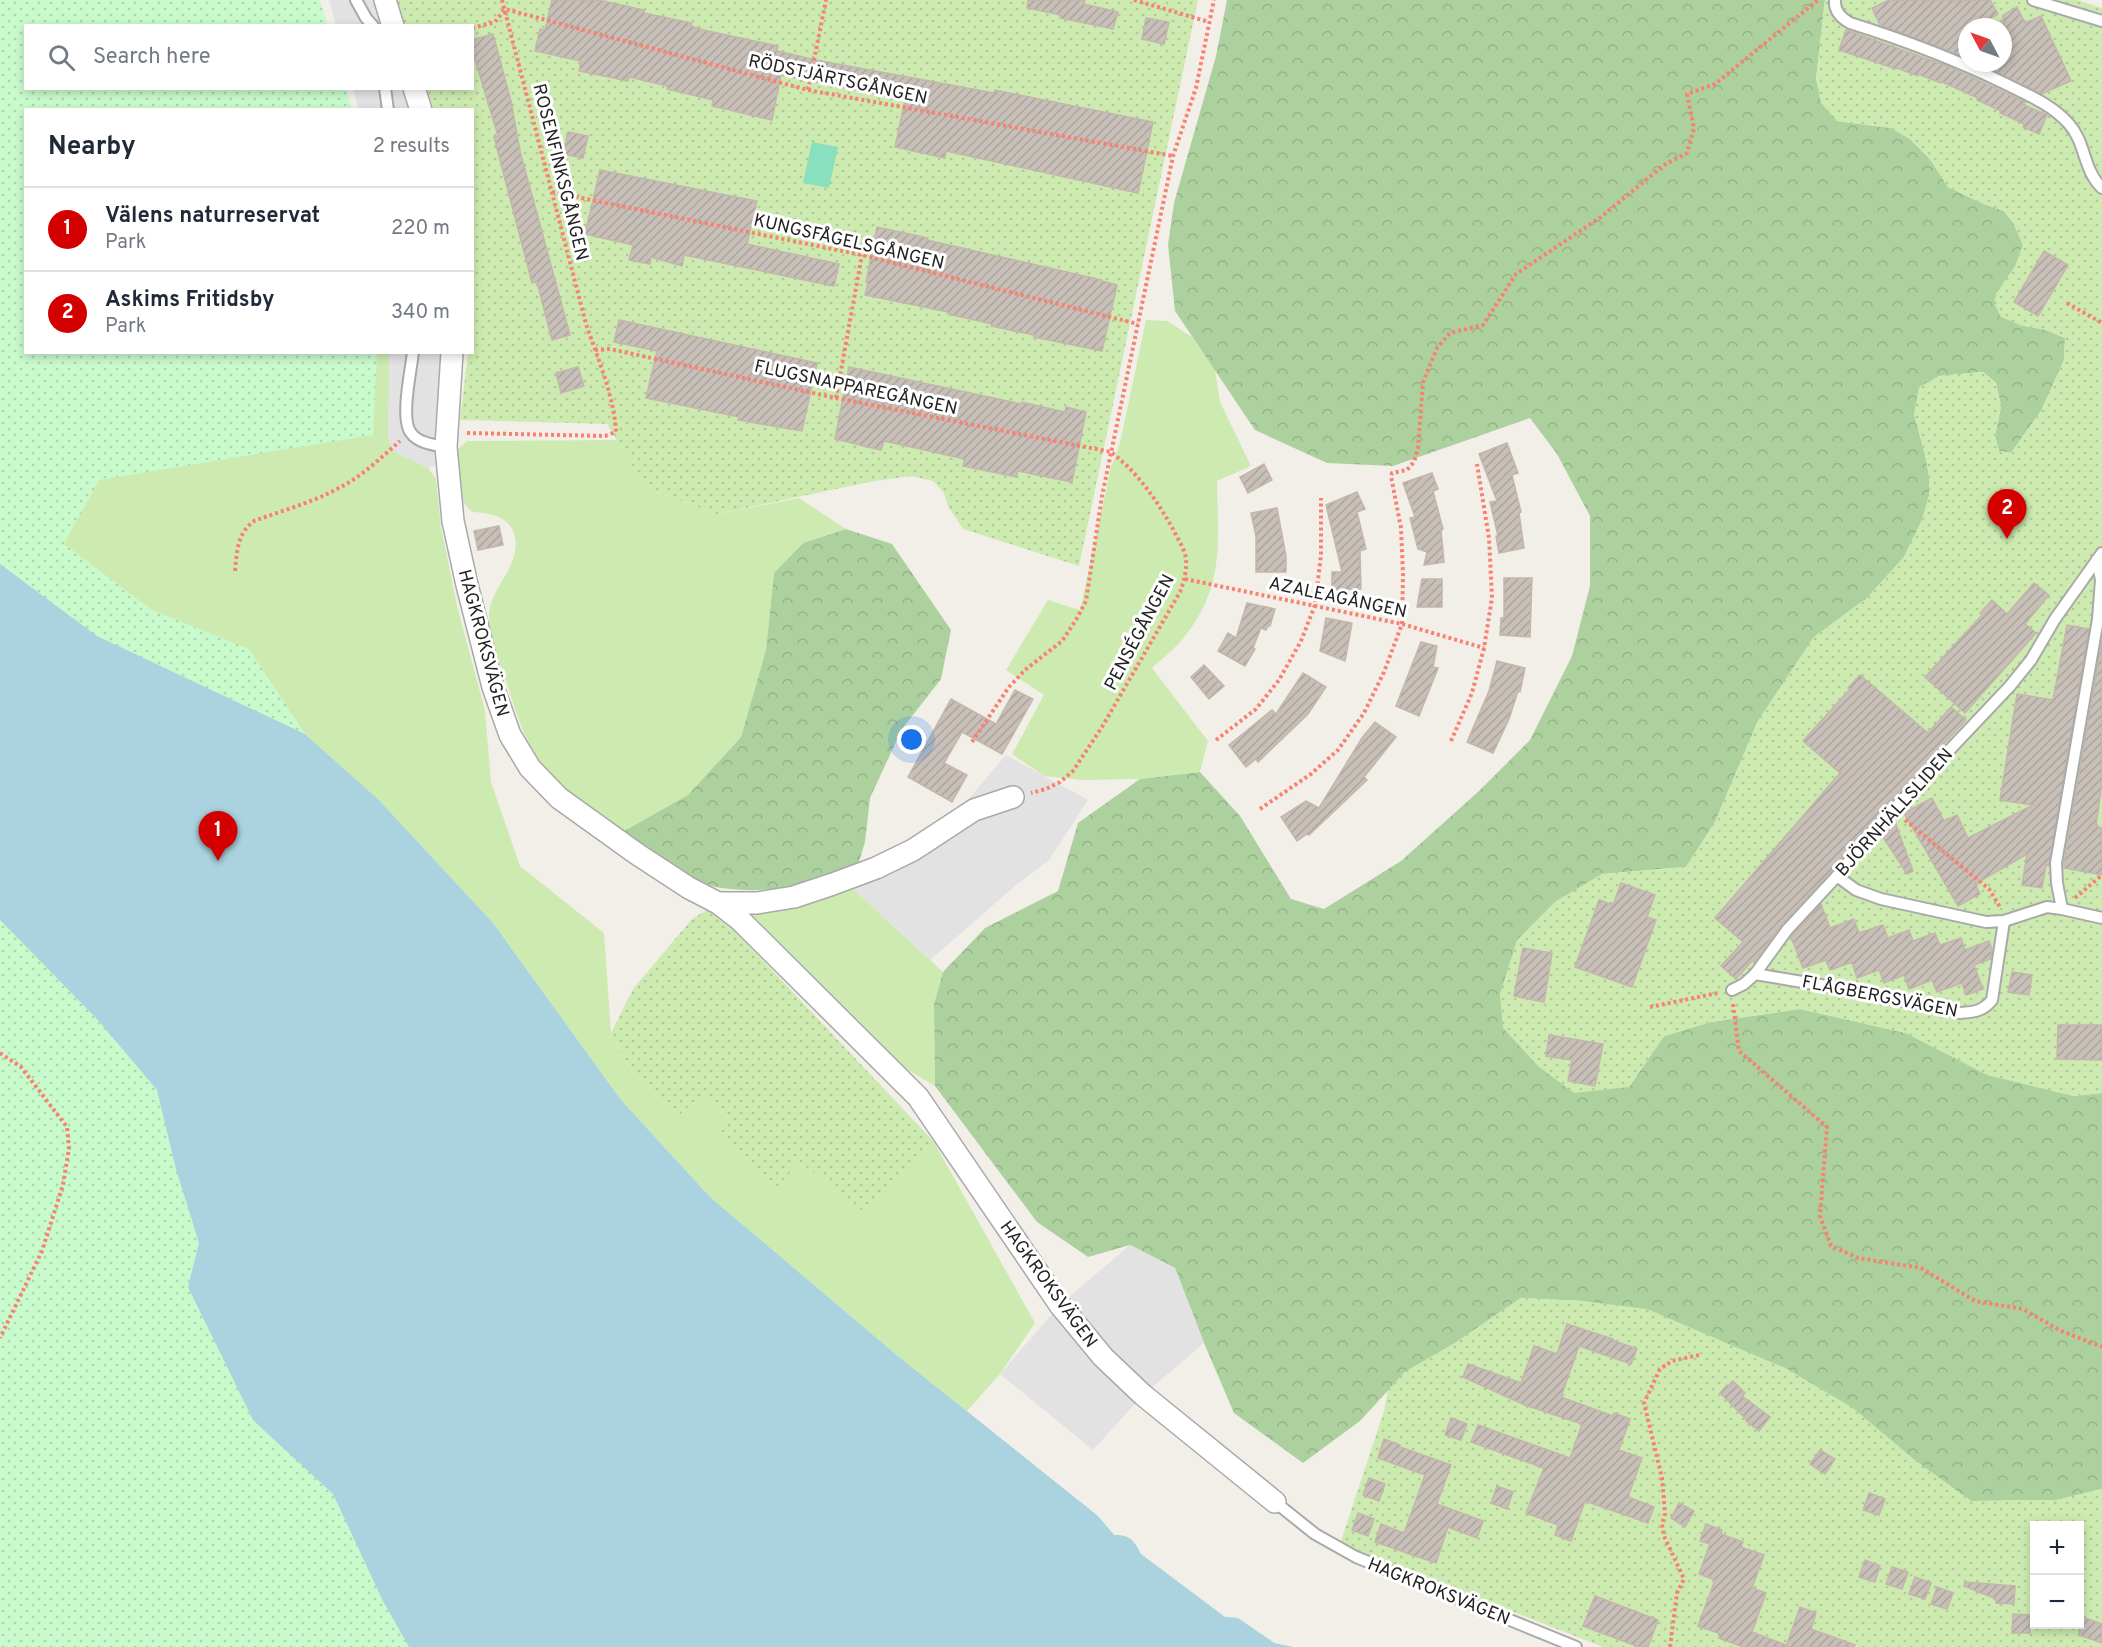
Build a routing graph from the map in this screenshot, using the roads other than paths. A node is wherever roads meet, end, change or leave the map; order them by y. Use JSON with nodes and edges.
{"nodes":[{"id":1,"x":356,"y":0,"type":"edge"},
{"id":2,"x":385,"y":0,"type":"edge"},
{"id":3,"x":1835,"y":0,"type":"edge"},
{"id":4,"x":2033,"y":0,"type":"edge"},
{"id":5,"x":2102,"y":21,"type":"edge"},
{"id":6,"x":371,"y":24,"type":"edge"},
{"id":7,"x":392,"y":24,"type":"edge"},
{"id":8,"x":385,"y":90,"type":"edge"},
{"id":9,"x":415,"y":90,"type":"edge"},
{"id":10,"x":388,"y":108,"type":"edge"},
{"id":11,"x":420,"y":108,"type":"edge"},
{"id":12,"x":2102,"y":188,"type":"edge"},
{"id":13,"x":413,"y":354,"type":"edge"},
{"id":14,"x":452,"y":354,"type":"edge"},
{"id":15,"x":446,"y":440,"type":"junction"},
{"id":16,"x":2100,"y":556,"type":"edge"},
{"id":17,"x":1013,"y":797,"type":"road end"},
{"id":18,"x":1837,"y":876,"type":"junction"},
{"id":19,"x":718,"y":903,"type":"junction"},
{"id":20,"x":2062,"y":909,"type":"junction"},
{"id":21,"x":2102,"y":918,"type":"edge"},
{"id":22,"x":2004,"y":921,"type":"junction"},
{"id":23,"x":1755,"y":974,"type":"junction"},
{"id":24,"x":1732,"y":990,"type":"road end"},
{"id":25,"x":1275,"y":1502,"type":"joint"},
{"id":26,"x":1576,"y":1647,"type":"edge"}],
"edges":[{"from":1,"to":6,"type":"lane"},
{"from":2,"to":7,"type":"street"},
{"from":3,"to":12,"type":"lane"},
{"from":4,"to":5,"type":"lane"},
{"from":8,"to":10,"type":"lane"},
{"from":9,"to":11,"type":"street"},
{"from":13,"to":15,"type":"lane"},
{"from":14,"to":15,"type":"street","name":"HAGKROKSVÄGEN"},
{"from":15,"to":19,"type":"street","name":"HAGKROKSVÄGEN"},
{"from":16,"to":18,"type":"lane","name":"BJÖRNHÄLLSLIDEN"},
{"from":16,"to":20,"type":"lane"},
{"from":17,"to":19,"type":"street","name":"HAGKROKSVÄGEN"},
{"from":18,"to":22,"type":"lane"},
{"from":18,"to":23,"type":"lane","name":"BJÖRNHÄLLSLIDEN"},
{"from":19,"to":25,"type":"street","name":"HAGKROKSVÄGEN"},
{"from":20,"to":21,"type":"lane"},
{"from":20,"to":22,"type":"lane"},
{"from":22,"to":23,"type":"lane","name":"FLÅGBERGSVÄGEN"},
{"from":23,"to":24,"type":"lane","name":"BJÖRNHÄLLSLIDEN"},
{"from":25,"to":26,"type":"lane","name":"HAGKROKSVÄGEN"}]}
